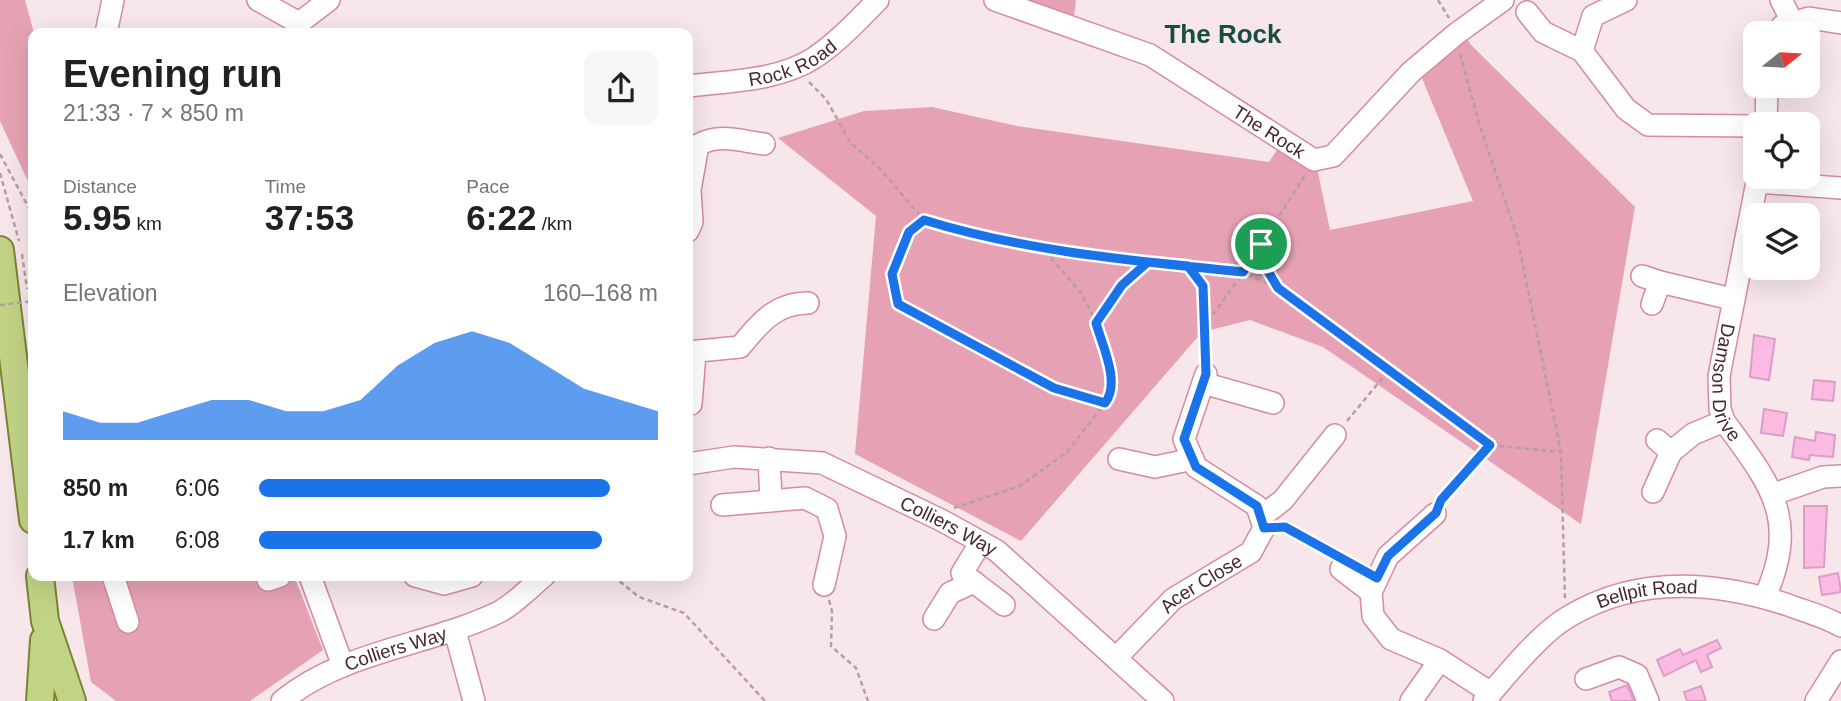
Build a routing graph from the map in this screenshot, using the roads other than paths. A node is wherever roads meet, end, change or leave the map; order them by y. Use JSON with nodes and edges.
{"nodes":[{"id":1,"x":113,"y":0,"type":"edge"},
{"id":2,"x":258,"y":0,"type":"edge"},
{"id":3,"x":329,"y":0,"type":"edge"},
{"id":4,"x":878,"y":0,"type":"edge"},
{"id":5,"x":995,"y":0,"type":"edge"},
{"id":6,"x":1503,"y":0,"type":"edge"},
{"id":7,"x":1626,"y":0,"type":"edge"},
{"id":8,"x":1781,"y":0,"type":"edge"},
{"id":9,"x":1527,"y":12,"type":"dead end"},
{"id":10,"x":1784,"y":21,"type":"edge"},
{"id":11,"x":1802,"y":21,"type":"edge"},
{"id":12,"x":1841,"y":23,"type":"edge"},
{"id":13,"x":107,"y":28,"type":"edge"},
{"id":14,"x":299,"y":28,"type":"edge"},
{"id":15,"x":1583,"y":51,"type":"junction"},
{"id":16,"x":693,"y":85,"type":"edge"},
{"id":17,"x":1743,"y":126,"type":"edge"},
{"id":18,"x":764,"y":144,"type":"dead end"},
{"id":19,"x":693,"y":173,"type":"edge"},
{"id":20,"x":1820,"y":186,"type":"edge"},
{"id":21,"x":1841,"y":188,"type":"edge"},
{"id":22,"x":1756,"y":189,"type":"edge"},
{"id":23,"x":0,"y":250,"type":"edge"},
{"id":24,"x":1732,"y":299,"type":"junction"},
{"id":25,"x":807,"y":303,"type":"dead end"},
{"id":26,"x":1651,"y":304,"type":"dead end"},
{"id":27,"x":693,"y":352,"type":"edge"},
{"id":28,"x":1273,"y":403,"type":"dead end"},
{"id":29,"x":1724,"y":421,"type":"junction"},
{"id":30,"x":1335,"y":435,"type":"road end"},
{"id":31,"x":769,"y":458,"type":"junction"},
{"id":32,"x":1119,"y":459,"type":"dead end"},
{"id":33,"x":1193,"y":459,"type":"junction"},
{"id":34,"x":693,"y":463,"type":"edge"},
{"id":35,"x":1841,"y":475,"type":"edge"},
{"id":36,"x":28,"y":479,"type":"edge"},
{"id":37,"x":1653,"y":492,"type":"dead end"},
{"id":38,"x":1774,"y":494,"type":"junction"},
{"id":39,"x":771,"y":500,"type":"junction"},
{"id":40,"x":722,"y":505,"type":"dead end"},
{"id":41,"x":1436,"y":513,"type":"road end"},
{"id":42,"x":1263,"y":522,"type":"junction"},
{"id":43,"x":981,"y":542,"type":"junction"},
{"id":44,"x":1342,"y":564,"type":"road end"},
{"id":45,"x":41,"y":581,"type":"edge"},
{"id":46,"x":115,"y":581,"type":"edge"},
{"id":47,"x":312,"y":581,"type":"edge"},
{"id":48,"x":433,"y":581,"type":"edge"},
{"id":49,"x":454,"y":581,"type":"edge"},
{"id":50,"x":538,"y":581,"type":"edge"},
{"id":51,"x":974,"y":582,"type":"junction"},
{"id":52,"x":824,"y":585,"type":"road end"},
{"id":53,"x":1371,"y":592,"type":"junction"},
{"id":54,"x":1765,"y":597,"type":"junction"},
{"id":55,"x":1004,"y":605,"type":"dead end"},
{"id":56,"x":934,"y":619,"type":"dead end"},
{"id":57,"x":45,"y":621,"type":"junction"},
{"id":58,"x":128,"y":622,"type":"dead end"},
{"id":59,"x":1841,"y":626,"type":"edge"},
{"id":60,"x":455,"y":631,"type":"junction"},
{"id":61,"x":1116,"y":657,"type":"junction"},
{"id":62,"x":1440,"y":660,"type":"junction"},
{"id":63,"x":1841,"y":661,"type":"edge"},
{"id":64,"x":342,"y":666,"type":"junction"},
{"id":65,"x":1586,"y":679,"type":"dead end"},
{"id":66,"x":1488,"y":697,"type":"edge"},
{"id":67,"x":40,"y":701,"type":"edge"},
{"id":68,"x":72,"y":701,"type":"edge"},
{"id":69,"x":282,"y":701,"type":"edge"},
{"id":70,"x":474,"y":701,"type":"edge"},
{"id":71,"x":1163,"y":701,"type":"edge"},
{"id":72,"x":1412,"y":701,"type":"edge"},
{"id":73,"x":1648,"y":701,"type":"edge"},
{"id":74,"x":1816,"y":701,"type":"edge"}],
"edges":[{"from":1,"to":13,"type":"street"},
{"from":2,"to":14,"type":"street"},
{"from":3,"to":14,"type":"street"},
{"from":4,"to":16,"type":"street","name":"Rock Road"},
{"from":5,"to":6,"type":"street","name":"The Rock"},
{"from":7,"to":15,"type":"street"},
{"from":8,"to":10,"type":"street"},
{"from":9,"to":15,"type":"street"},
{"from":11,"to":12,"type":"street"},
{"from":15,"to":17,"type":"street"},
{"from":18,"to":19,"type":"street"},
{"from":20,"to":21,"type":"street"},
{"from":22,"to":24,"type":"street","name":"Damson Drive"},
{"from":23,"to":36,"type":"main road"},
{"from":24,"to":26,"type":"street"},
{"from":24,"to":29,"type":"street","name":"Damson Drive"},
{"from":25,"to":27,"type":"street"},
{"from":28,"to":33,"type":"street"},
{"from":29,"to":37,"type":"street"},
{"from":29,"to":38,"type":"street","name":"Damson Drive"},
{"from":30,"to":42,"type":"street","name":"Acer Close"},
{"from":31,"to":34,"type":"street","name":"Colliers Way"},
{"from":31,"to":39,"type":"street"},
{"from":31,"to":43,"type":"street","name":"Colliers Way"},
{"from":32,"to":33,"type":"street"},
{"from":33,"to":42,"type":"street"},
{"from":35,"to":38,"type":"street"},
{"from":38,"to":54,"type":"street","name":"Damson Drive"},
{"from":39,"to":40,"type":"street"},
{"from":39,"to":52,"type":"street"},
{"from":41,"to":53,"type":"street"},
{"from":42,"to":61,"type":"street","name":"Acer Close"},
{"from":43,"to":51,"type":"street"},
{"from":43,"to":61,"type":"street","name":"Colliers Way"},
{"from":44,"to":53,"type":"street"},
{"from":45,"to":57,"type":"main road"},
{"from":46,"to":58,"type":"street"},
{"from":47,"to":64,"type":"street"},
{"from":48,"to":49,"type":"street"},
{"from":50,"to":60,"type":"street","name":"Colliers Way"},
{"from":51,"to":55,"type":"street"},
{"from":51,"to":56,"type":"street"},
{"from":53,"to":62,"type":"street"},
{"from":54,"to":59,"type":"street","name":"Bellpit Road"},
{"from":54,"to":66,"type":"street","name":"Bellpit Road"},
{"from":57,"to":67,"type":"main road"},
{"from":57,"to":68,"type":"main road"},
{"from":60,"to":64,"type":"street","name":"Colliers Way"},
{"from":60,"to":70,"type":"street"},
{"from":61,"to":71,"type":"street","name":"Colliers Way"},
{"from":62,"to":66,"type":"street"},
{"from":62,"to":72,"type":"street"},
{"from":63,"to":74,"type":"street"},
{"from":64,"to":69,"type":"street","name":"Colliers Way"},
{"from":65,"to":73,"type":"street"}]}
